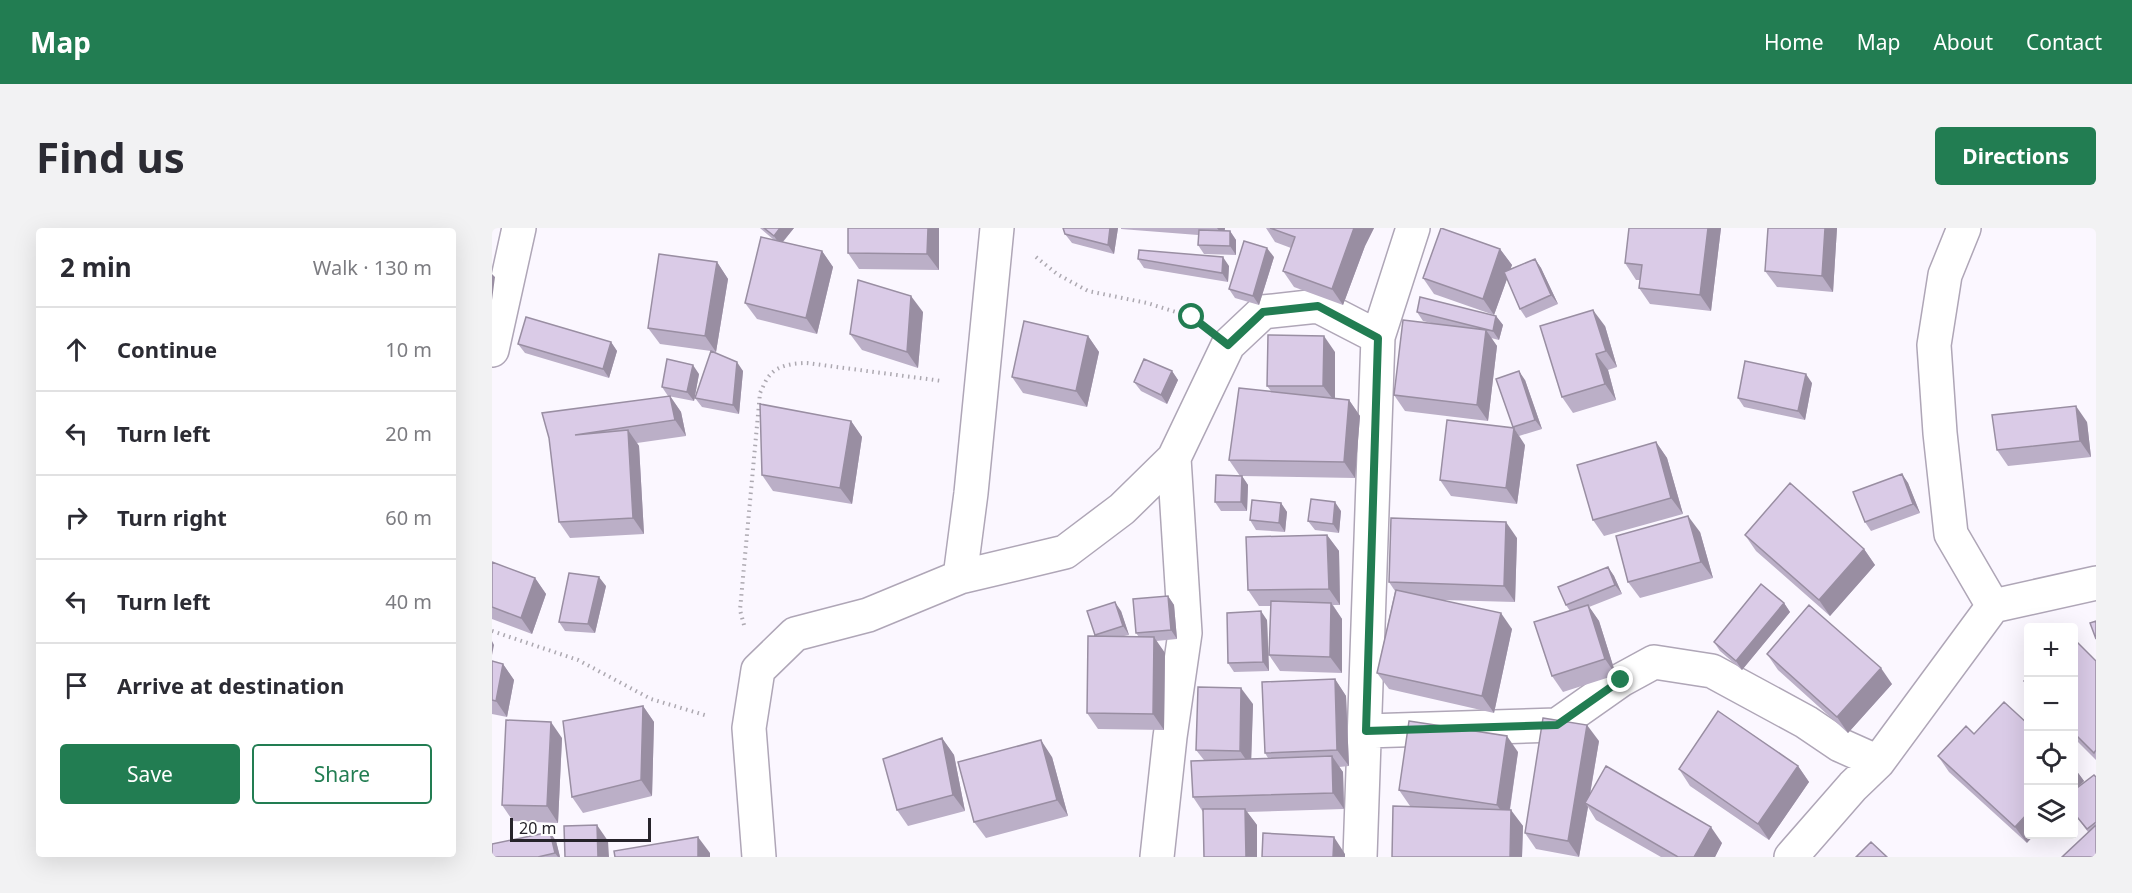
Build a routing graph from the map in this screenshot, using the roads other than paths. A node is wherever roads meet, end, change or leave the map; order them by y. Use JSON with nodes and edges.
{"nodes":[{"id":1,"x":519,"y":228,"type":"edge"},
{"id":2,"x":997,"y":228,"type":"edge"},
{"id":3,"x":1413,"y":228,"type":"edge"},
{"id":4,"x":1964,"y":228,"type":"edge"},
{"id":5,"x":1378,"y":338,"type":"junction"},
{"id":6,"x":492,"y":350,"type":"edge"},
{"id":7,"x":1174,"y":458,"type":"junction"},
{"id":8,"x":960,"y":577,"type":"junction"},
{"id":9,"x":2096,"y":583,"type":"edge"},
{"id":10,"x":1993,"y":606,"type":"junction"},
{"id":11,"x":1366,"y":731,"type":"junction"},
{"id":12,"x":1878,"y":762,"type":"junction"},
{"id":13,"x":759,"y":857,"type":"edge"},
{"id":14,"x":1157,"y":857,"type":"edge"},
{"id":15,"x":1360,"y":857,"type":"edge"},
{"id":16,"x":1791,"y":857,"type":"edge"}],
"edges":[{"from":1,"to":6,"type":"street"},
{"from":2,"to":8,"type":"street"},
{"from":3,"to":5,"type":"street"},
{"from":4,"to":10,"type":"street"},
{"from":5,"to":7,"type":"street"},
{"from":5,"to":11,"type":"street"},
{"from":7,"to":8,"type":"street"},
{"from":7,"to":14,"type":"street"},
{"from":8,"to":13,"type":"street"},
{"from":9,"to":10,"type":"street"},
{"from":10,"to":12,"type":"street"},
{"from":11,"to":12,"type":"street"},
{"from":11,"to":15,"type":"street"},
{"from":12,"to":16,"type":"street"}]}
